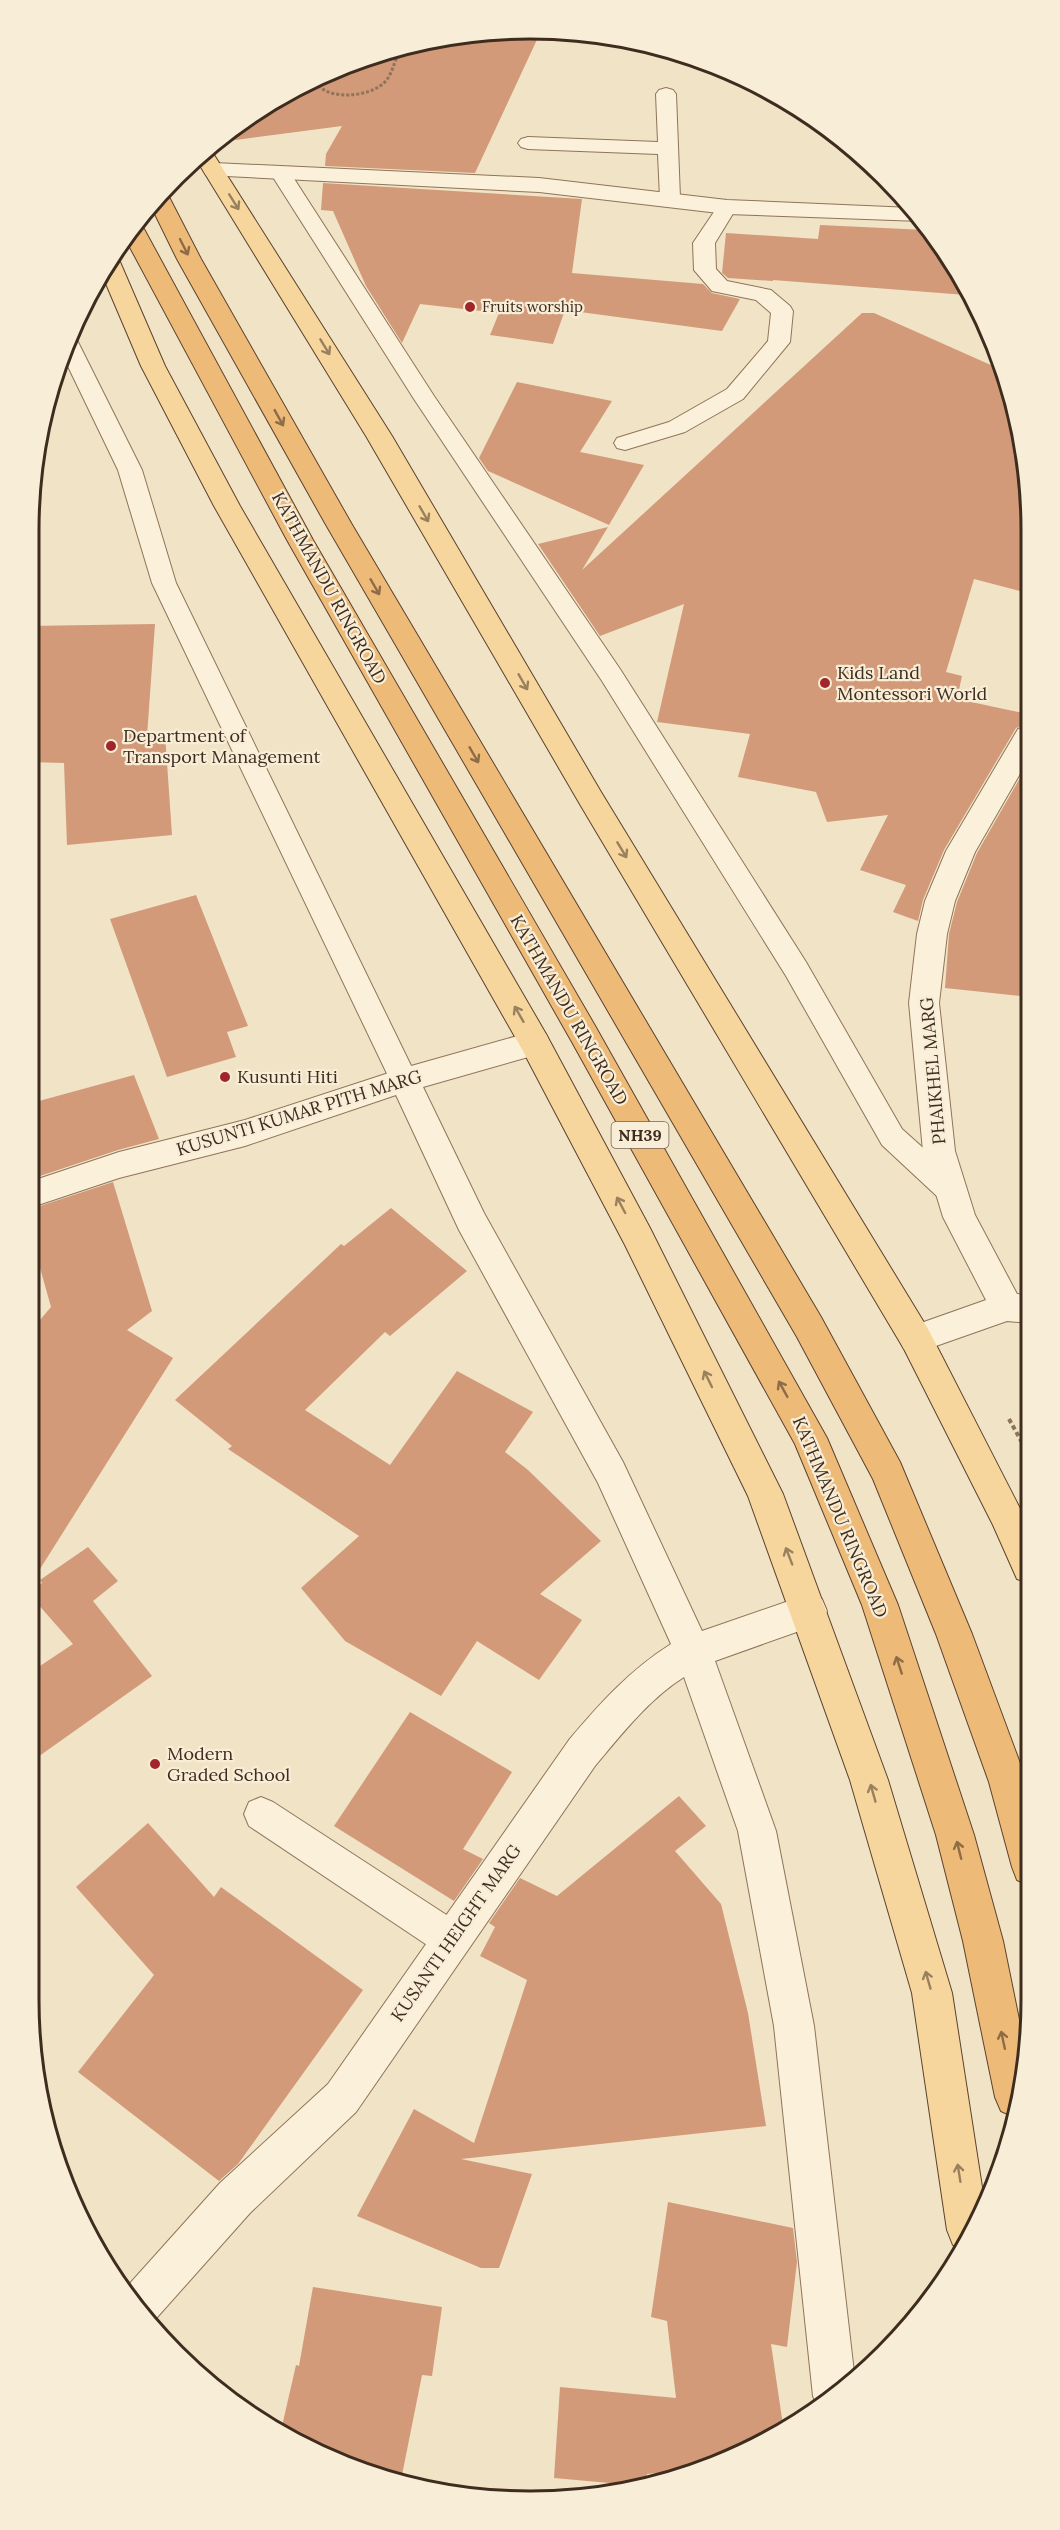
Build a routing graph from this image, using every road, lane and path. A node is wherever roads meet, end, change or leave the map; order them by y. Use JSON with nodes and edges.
{"nodes":[{"id":1,"x":396,"y":58,"type":"edge"},
{"id":2,"x":321,"y":86,"type":"edge"},
{"id":3,"x":666,"y":94,"type":"dead end"},
{"id":4,"x":528,"y":143,"type":"dead end"},
{"id":5,"x":668,"y":148,"type":"junction"},
{"id":6,"x":209,"y":161,"type":"edge"},
{"id":7,"x":281,"y":174,"type":"junction"},
{"id":8,"x":670,"y":198,"type":"junction"},
{"id":9,"x":163,"y":204,"type":"edge"},
{"id":10,"x":727,"y":207,"type":"junction"},
{"id":11,"x":906,"y":215,"type":"edge"},
{"id":12,"x":136,"y":237,"type":"edge"},
{"id":13,"x":112,"y":273,"type":"edge"},
{"id":14,"x":72,"y":352,"type":"edge"},
{"id":15,"x":625,"y":443,"type":"dead end"},
{"id":16,"x":1021,"y":748,"type":"edge"},
{"id":17,"x":535,"y":1043,"type":"junction"},
{"id":18,"x":404,"y":1080,"type":"junction"},
{"id":19,"x":950,"y":1190,"type":"junction"},
{"id":20,"x":39,"y":1191,"type":"edge"},
{"id":21,"x":1018,"y":1309,"type":"edge"},
{"id":22,"x":916,"y":1339,"type":"junction"},
{"id":23,"x":1021,"y":1547,"type":"edge"},
{"id":24,"x":809,"y":1611,"type":"junction"},
{"id":25,"x":693,"y":1651,"type":"junction"},
{"id":26,"x":261,"y":1814,"type":"dead end"},
{"id":27,"x":1021,"y":1830,"type":"edge"},
{"id":28,"x":452,"y":1940,"type":"junction"},
{"id":29,"x":1013,"y":2088,"type":"edge"},
{"id":30,"x":967,"y":2223,"type":"edge"},
{"id":31,"x":142,"y":2302,"type":"edge"},
{"id":32,"x":834,"y":2386,"type":"edge"}],
"edges":[{"from":1,"to":2,"type":"path"},
{"from":3,"to":5,"type":"lane"},
{"from":4,"to":5,"type":"lane"},
{"from":5,"to":8,"type":"lane"},
{"from":6,"to":7,"type":"street"},
{"from":6,"to":22,"type":"main road","one_way":true},
{"from":7,"to":8,"type":"street"},
{"from":7,"to":19,"type":"lane"},
{"from":8,"to":10,"type":"street"},
{"from":9,"to":27,"type":"highway","number":"NH39","one_way":true},
{"from":10,"to":11,"type":"street"},
{"from":10,"to":15,"type":"lane"},
{"from":29,"to":12,"type":"highway","name":"KATHMANDU RINGROAD","number":"NH39","one_way":true},
{"from":17,"to":13,"type":"main road","one_way":true},
{"from":14,"to":18,"type":"lane"},
{"from":16,"to":19,"type":"street","name":"PHAIKHEL MARG"},
{"from":17,"to":18,"type":"street","name":"KUSUNTI KUMAR PITH MARG"},
{"from":24,"to":17,"type":"main road","one_way":true},
{"from":18,"to":20,"type":"street","name":"KUSUNTI KUMAR PITH MARG"},
{"from":18,"to":25,"type":"street"},
{"from":19,"to":21,"type":"street","name":"PHAIKHEL MARG"},
{"from":21,"to":22,"type":"street"},
{"from":22,"to":23,"type":"main road"},
{"from":24,"to":25,"type":"street","name":"KUSANTI HEIGHT MARG"},
{"from":30,"to":24,"type":"main road","one_way":true},
{"from":25,"to":28,"type":"street","name":"KUSANTI HEIGHT MARG"},
{"from":25,"to":32,"type":"street"},
{"from":26,"to":28,"type":"lane"},
{"from":28,"to":31,"type":"street","name":"KUSANTI HEIGHT MARG"}]}
